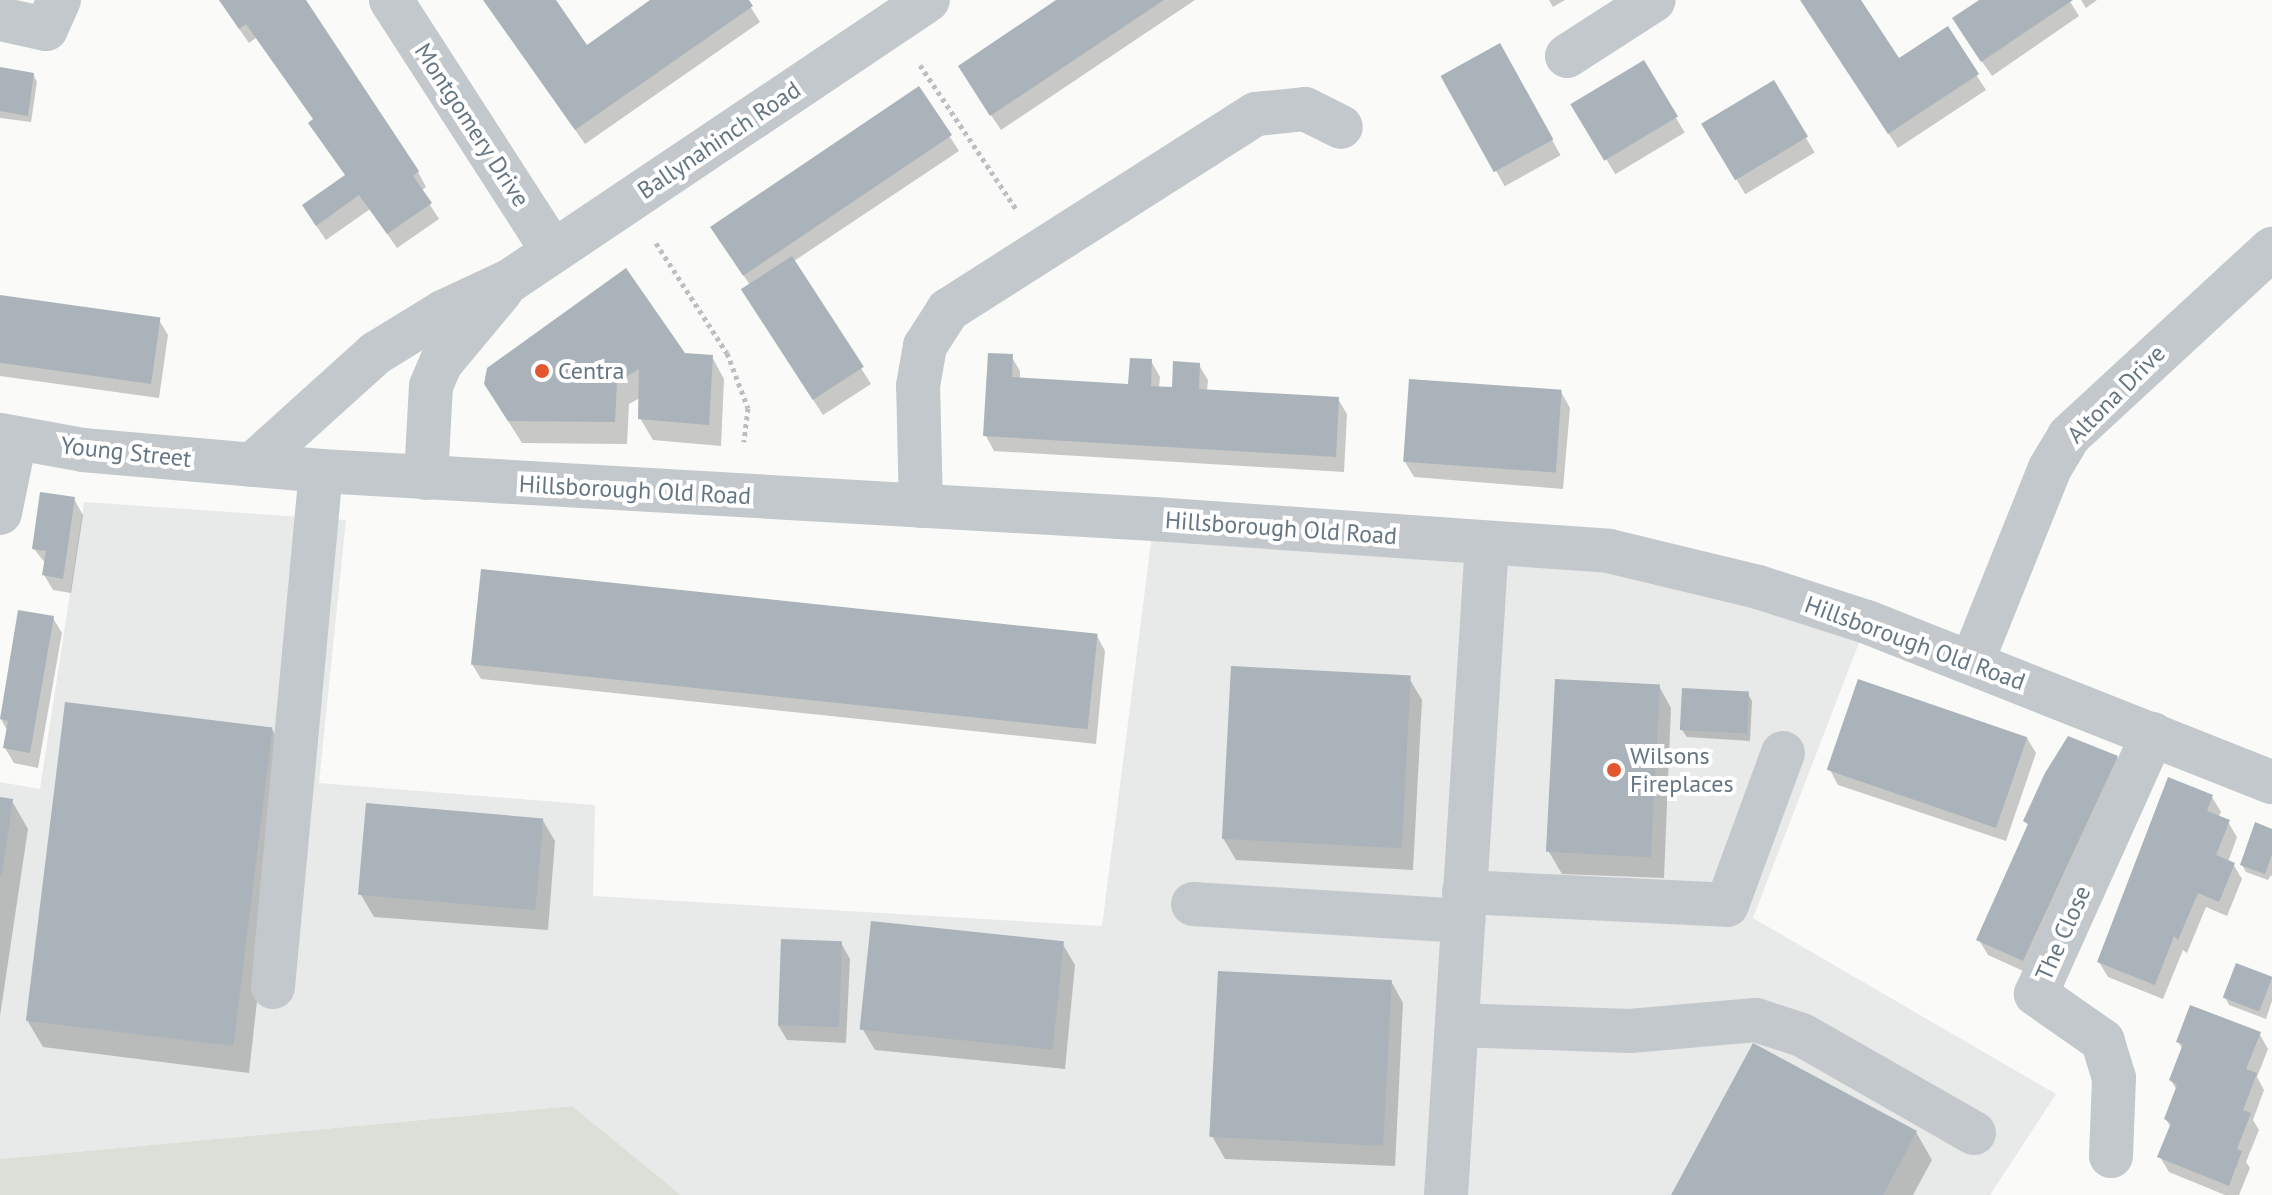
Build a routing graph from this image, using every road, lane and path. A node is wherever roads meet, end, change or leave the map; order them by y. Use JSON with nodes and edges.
{"nodes":[{"id":1,"x":59,"y":0,"type":"edge"},
{"id":2,"x":391,"y":0,"type":"edge"},
{"id":3,"x":928,"y":0,"type":"edge"},
{"id":4,"x":1654,"y":0,"type":"edge"},
{"id":5,"x":0,"y":19,"type":"edge"},
{"id":6,"x":1567,"y":56,"type":"dead end"},
{"id":7,"x":919,"y":64,"type":"dead end"},
{"id":8,"x":1341,"y":127,"type":"dead end"},
{"id":9,"x":655,"y":242,"type":"dead end"},
{"id":10,"x":1042,"y":248,"type":"junction"},
{"id":11,"x":2272,"y":249,"type":"edge"},
{"id":12,"x":553,"y":251,"type":"junction"},
{"id":13,"x":511,"y":280,"type":"junction"},
{"id":14,"x":8,"y":437,"type":"edge"},
{"id":15,"x":744,"y":442,"type":"dead end"},
{"id":16,"x":252,"y":465,"type":"junction"},
{"id":17,"x":321,"y":471,"type":"junction"},
{"id":18,"x":426,"y":478,"type":"junction"},
{"id":19,"x":921,"y":506,"type":"junction"},
{"id":20,"x":0,"y":513,"type":"edge"},
{"id":21,"x":1487,"y":543,"type":"junction"},
{"id":22,"x":1972,"y":662,"type":"junction"},
{"id":23,"x":2153,"y":734,"type":"junction"},
{"id":24,"x":1783,"y":753,"type":"dead end"},
{"id":25,"x":2272,"y":782,"type":"edge"},
{"id":26,"x":1193,"y":904,"type":"dead end"},
{"id":27,"x":1463,"y":906,"type":"junction"},
{"id":28,"x":273,"y":987,"type":"dead end"},
{"id":29,"x":1457,"y":1025,"type":"junction"},
{"id":30,"x":1974,"y":1133,"type":"dead end"},
{"id":31,"x":2111,"y":1156,"type":"dead end"},
{"id":32,"x":1446,"y":1195,"type":"edge"}],
"edges":[{"from":1,"to":5,"type":"street"},
{"from":2,"to":12,"type":"street","name":"Montgomery Drive"},
{"from":3,"to":12,"type":"street","name":"Ballynahinch Road"},
{"from":4,"to":6,"type":"street"},
{"from":7,"to":10,"type":"path"},
{"from":8,"to":10,"type":"street"},
{"from":9,"to":15,"type":"path"},
{"from":10,"to":19,"type":"street"},
{"from":11,"to":22,"type":"street","name":"Altona Drive"},
{"from":12,"to":13,"type":"street","name":"Ballynahinch Road"},
{"from":13,"to":16,"type":"street","name":"Ballynahinch Road"},
{"from":13,"to":18,"type":"street","name":"Ballynahinch Road"},
{"from":14,"to":16,"type":"street","name":"Young Street"},
{"from":14,"to":20,"type":"street"},
{"from":16,"to":17,"type":"street","name":"Hillsborough Old Road"},
{"from":17,"to":18,"type":"street","name":"Hillsborough Old Road"},
{"from":17,"to":28,"type":"street"},
{"from":18,"to":19,"type":"street","name":"Hillsborough Old Road"},
{"from":19,"to":21,"type":"street","name":"Hillsborough Old Road"},
{"from":21,"to":22,"type":"street","name":"Hillsborough Old Road"},
{"from":21,"to":27,"type":"street"},
{"from":22,"to":23,"type":"street","name":"Hillsborough Old Road"},
{"from":23,"to":25,"type":"street","name":"Hillsborough Old Road"},
{"from":23,"to":31,"type":"street","name":"The Close"},
{"from":24,"to":27,"type":"street"},
{"from":26,"to":27,"type":"street"},
{"from":27,"to":29,"type":"street"},
{"from":29,"to":30,"type":"street"},
{"from":29,"to":32,"type":"street"}]}
